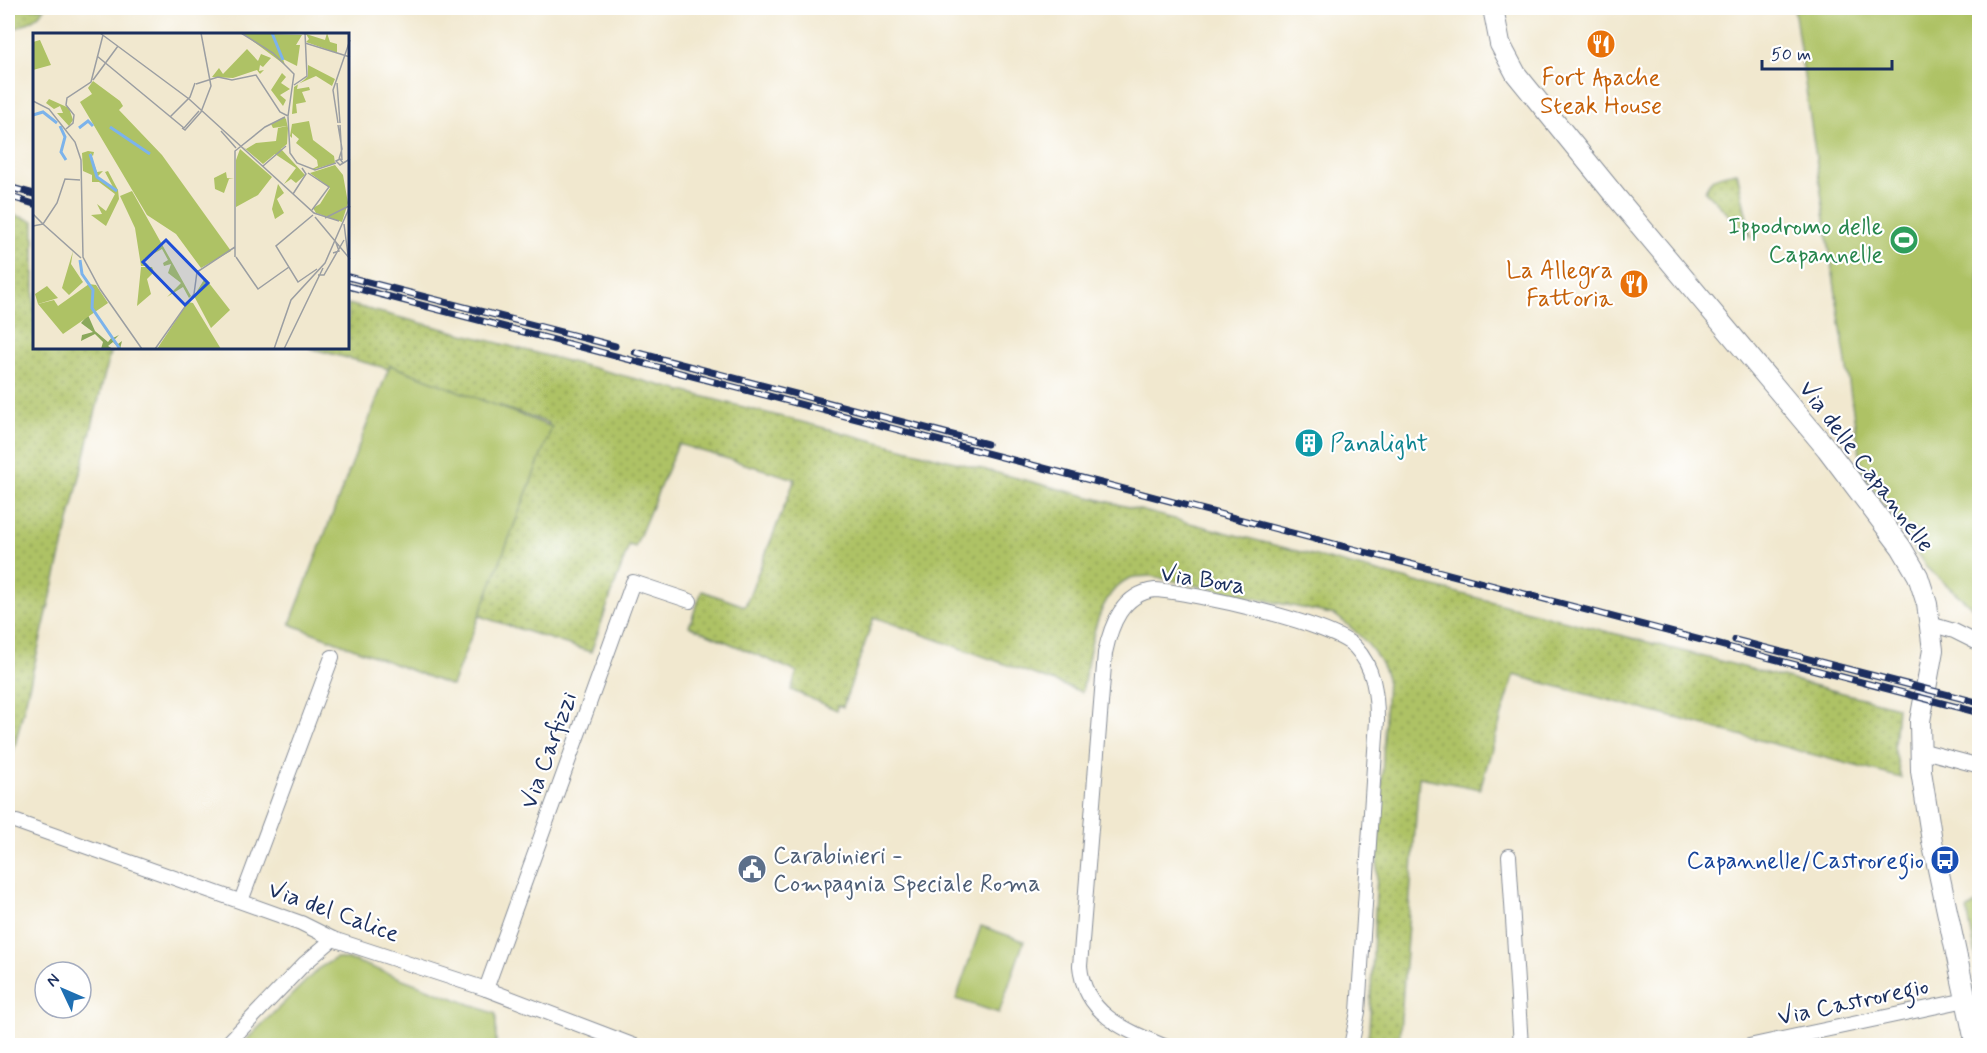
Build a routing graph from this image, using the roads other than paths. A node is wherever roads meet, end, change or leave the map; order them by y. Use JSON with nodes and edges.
{"nodes":[{"id":1,"x":1493,"y":8,"type":"edge"},
{"id":2,"x":690,"y":601,"type":"dead end"},
{"id":3,"x":1930,"y":624,"type":"junction"},
{"id":4,"x":1980,"y":644,"type":"edge"},
{"id":5,"x":332,"y":657,"type":"dead end"},
{"id":6,"x":1920,"y":750,"type":"junction"},
{"id":7,"x":1980,"y":766,"type":"edge"},
{"id":8,"x":17,"y":822,"type":"dead end"},
{"id":9,"x":1509,"y":856,"type":"dead end"},
{"id":10,"x":241,"y":901,"type":"junction"},
{"id":11,"x":333,"y":939,"type":"junction"},
{"id":12,"x":486,"y":989,"type":"junction"},
{"id":13,"x":1966,"y":1000,"type":"junction"},
{"id":14,"x":225,"y":1046,"type":"edge"},
{"id":15,"x":635,"y":1046,"type":"edge"},
{"id":16,"x":1164,"y":1046,"type":"edge"},
{"id":17,"x":1351,"y":1046,"type":"edge"},
{"id":18,"x":1521,"y":1046,"type":"edge"},
{"id":19,"x":1749,"y":1046,"type":"edge"},
{"id":20,"x":1976,"y":1046,"type":"edge"}],
"edges":[{"from":1,"to":3,"type":"street","name":"Via delle Capannelle"},
{"from":2,"to":12,"type":"street","name":"Via Carfizzi"},
{"from":3,"to":4,"type":"street"},
{"from":3,"to":6,"type":"street","name":"Via delle Capannelle"},
{"from":5,"to":10,"type":"street"},
{"from":6,"to":7,"type":"street"},
{"from":6,"to":13,"type":"street","name":"Via delle Capannelle"},
{"from":8,"to":10,"type":"street","name":"Via del Calice"},
{"from":9,"to":18,"type":"street"},
{"from":10,"to":11,"type":"street","name":"Via del Calice"},
{"from":11,"to":12,"type":"street","name":"Via del Calice"},
{"from":11,"to":14,"type":"street"},
{"from":12,"to":15,"type":"street","name":"Via del Calice"},
{"from":13,"to":19,"type":"street","name":"Via Castroregio"},
{"from":13,"to":20,"type":"street","name":"Via delle Capannelle"},
{"from":16,"to":17,"type":"street","name":"Via Bova"}]}
